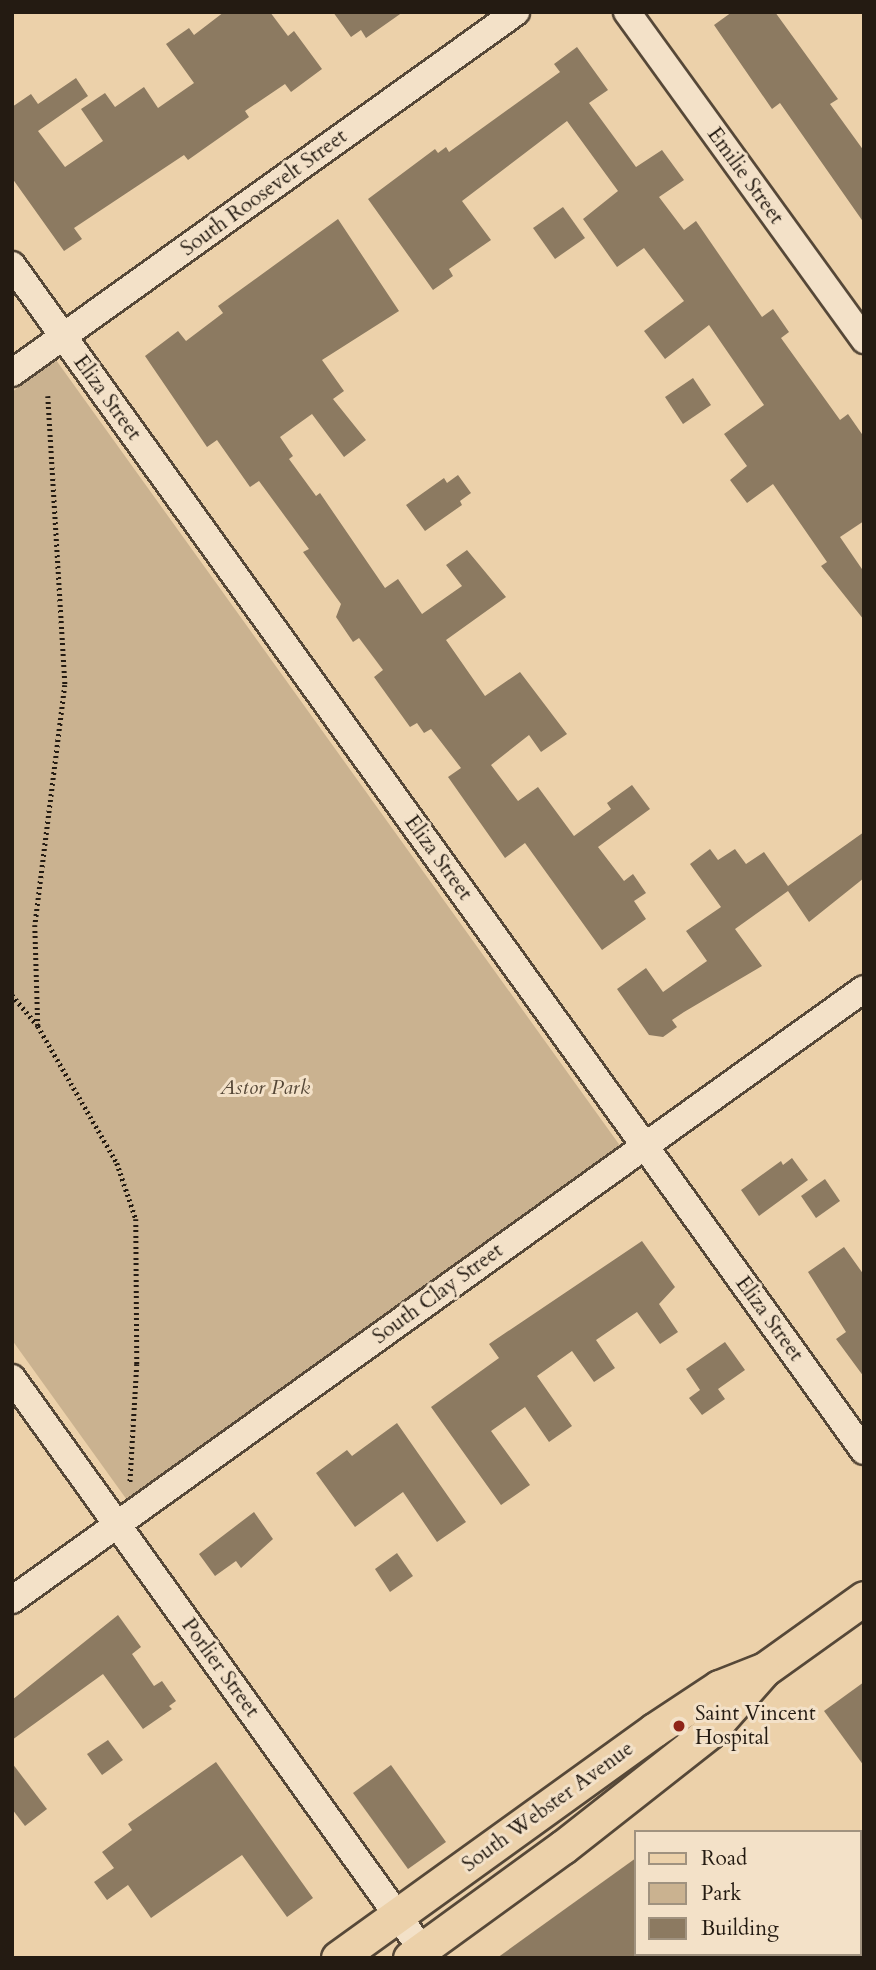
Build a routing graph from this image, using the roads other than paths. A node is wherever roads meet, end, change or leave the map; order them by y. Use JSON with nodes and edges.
{"nodes":[{"id":1,"x":516,"y":12,"type":"edge"},
{"id":2,"x":627,"y":12,"type":"edge"},
{"id":3,"x":12,"y":265,"type":"edge"},
{"id":4,"x":64,"y":337,"type":"junction"},
{"id":5,"x":864,"y":340,"type":"edge"},
{"id":6,"x":12,"y":373,"type":"edge"},
{"id":7,"x":864,"y":989,"type":"edge"},
{"id":8,"x":645,"y":1146,"type":"junction"},
{"id":9,"x":12,"y":1378,"type":"edge"},
{"id":10,"x":864,"y":1451,"type":"edge"},
{"id":11,"x":117,"y":1524,"type":"junction"},
{"id":12,"x":864,"y":1598,"type":"edge"},
{"id":13,"x":12,"y":1600,"type":"edge"},
{"id":14,"x":765,"y":1669,"type":"junction"},
{"id":15,"x":397,"y":1916,"type":"junction"},
{"id":16,"x":420,"y":1955,"type":"edge"},
{"id":17,"x":338,"y":1958,"type":"edge"}],
"edges":[{"from":1,"to":4,"type":"street","name":"South Roosevelt Street"},
{"from":2,"to":5,"type":"street","name":"Emilie Street"},
{"from":3,"to":4,"type":"street","name":"Eliza Street"},
{"from":4,"to":6,"type":"street","name":"South Roosevelt Street"},
{"from":4,"to":8,"type":"street","name":"Eliza Street"},
{"from":7,"to":8,"type":"street","name":"South Clay Street"},
{"from":8,"to":10,"type":"street","name":"Eliza Street"},
{"from":8,"to":11,"type":"street","name":"South Clay Street"},
{"from":9,"to":11,"type":"street","name":"Porlier Street"},
{"from":11,"to":13,"type":"street","name":"South Clay Street"},
{"from":11,"to":15,"type":"street","name":"Porlier Street"},
{"from":12,"to":14,"type":"main road","name":"South Webster Avenue"},
{"from":14,"to":15,"type":"main road","name":"South Webster Avenue"},
{"from":14,"to":16,"type":"main road","name":"South Webster Avenue"},
{"from":15,"to":16,"type":"street","name":"Porlier Street"},
{"from":15,"to":17,"type":"main road","name":"South Webster Avenue"}]}
